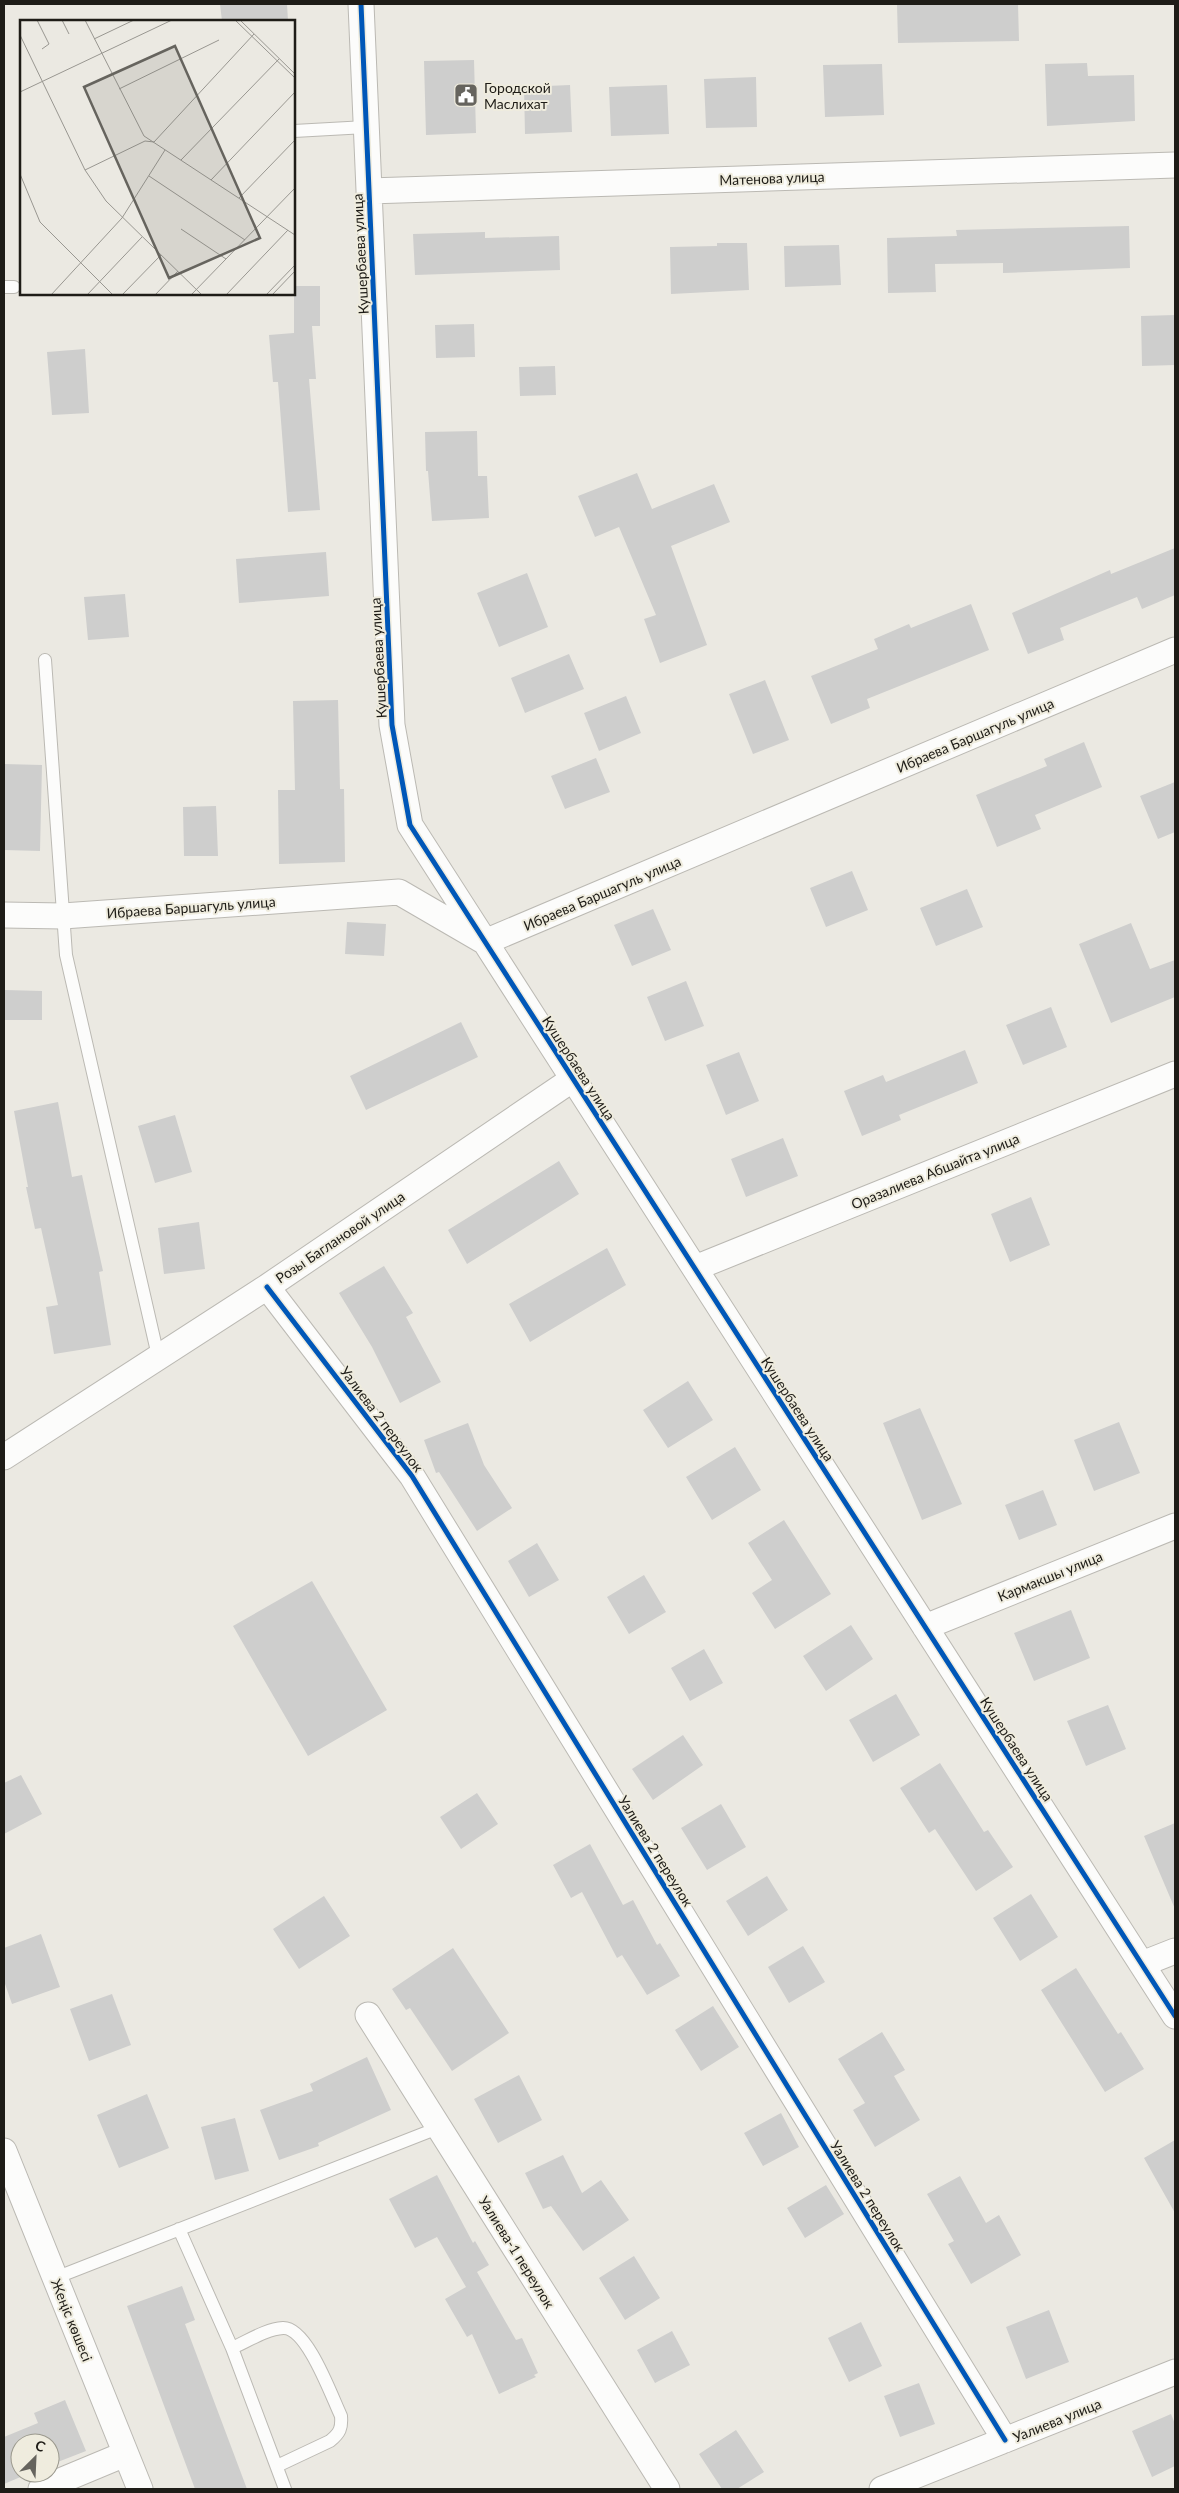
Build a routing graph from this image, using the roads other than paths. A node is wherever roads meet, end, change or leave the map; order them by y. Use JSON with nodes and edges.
{"nodes":[{"id":1,"x":361,"y":4,"type":"edge"},
{"id":2,"x":366,"y":127,"type":"junction"},
{"id":3,"x":295,"y":131,"type":"edge"},
{"id":4,"x":1175,"y":166,"type":"edge"},
{"id":5,"x":369,"y":191,"type":"junction"},
{"id":6,"x":1175,"y":650,"type":"edge"},
{"id":7,"x":45,"y":660,"type":"dead end"},
{"id":8,"x":4,"y":915,"type":"edge"},
{"id":9,"x":63,"y":916,"type":"junction"},
{"id":10,"x":485,"y":942,"type":"junction"},
{"id":11,"x":1175,"y":1074,"type":"edge"},
{"id":12,"x":574,"y":1079,"type":"junction"},
{"id":13,"x":695,"y":1268,"type":"junction"},
{"id":14,"x":267,"y":1287,"type":"junction"},
{"id":15,"x":158,"y":1356,"type":"junction"},
{"id":16,"x":4,"y":1457,"type":"edge"},
{"id":17,"x":1175,"y":1526,"type":"edge"},
{"id":18,"x":925,"y":1627,"type":"junction"},
{"id":19,"x":1175,"y":1951,"type":"edge"},
{"id":20,"x":1142,"y":1964,"type":"junction"},
{"id":21,"x":368,"y":2015,"type":"dead end"},
{"id":22,"x":1175,"y":2016,"type":"edge"},
{"id":23,"x":438,"y":2128,"type":"junction"},
{"id":24,"x":4,"y":2152,"type":"edge"},
{"id":25,"x":13,"y":2200,"type":"edge"},
{"id":26,"x":179,"y":2229,"type":"junction"},
{"id":27,"x":55,"y":2278,"type":"junction"},
{"id":28,"x":232,"y":2348,"type":"junction"},
{"id":29,"x":1175,"y":2372,"type":"edge"},
{"id":30,"x":1005,"y":2440,"type":"junction"},
{"id":31,"x":126,"y":2454,"type":"junction"},
{"id":32,"x":277,"y":2466,"type":"junction"},
{"id":33,"x":41,"y":2489,"type":"edge"},
{"id":34,"x":140,"y":2489,"type":"edge"},
{"id":35,"x":285,"y":2489,"type":"edge"},
{"id":36,"x":666,"y":2489,"type":"edge"},
{"id":37,"x":882,"y":2489,"type":"edge"}],
"edges":[{"from":1,"to":2,"type":"street","name":"Кушербаева улица"},
{"from":2,"to":3,"type":"lane"},
{"from":2,"to":5,"type":"street","name":"Кушербаева улица"},
{"from":4,"to":5,"type":"street","name":"Матенова улица"},
{"from":5,"to":10,"type":"street","name":"Кушербаева улица"},
{"from":6,"to":10,"type":"street","name":"Ибраева Баршагуль улица"},
{"from":7,"to":9,"type":"lane"},
{"from":8,"to":9,"type":"street","name":"Ибраева Баршагуль улица"},
{"from":9,"to":10,"type":"street","name":"Ибраева Баршагуль улица"},
{"from":9,"to":15,"type":"lane"},
{"from":10,"to":12,"type":"street","name":"Кушербаева улица"},
{"from":11,"to":13,"type":"street","name":"Оразалиева Абшайта улица"},
{"from":12,"to":13,"type":"street","name":"Кушербаева улица"},
{"from":12,"to":14,"type":"street","name":"Розы Баглановой улица"},
{"from":13,"to":18,"type":"street","name":"Кушербаева улица"},
{"from":14,"to":15,"type":"street","name":"Розы Баглановой улица"},
{"from":14,"to":30,"type":"street","name":"Уалиева 2 переулок"},
{"from":15,"to":16,"type":"street","name":"Розы Баглановой улица"},
{"from":17,"to":18,"type":"street","name":"Кармакшы улица"},
{"from":18,"to":20,"type":"street","name":"Кушербаева улица"},
{"from":19,"to":20,"type":"street"},
{"from":20,"to":22,"type":"street","name":"Кушербаева улица"},
{"from":21,"to":23,"type":"street","name":"Уалиева-1 переулок"},
{"from":23,"to":26,"type":"lane"},
{"from":23,"to":36,"type":"street","name":"Уалиева-1 переулок"},
{"from":24,"to":25,"type":"street","name":"Жеңіс көшесі"},
{"from":25,"to":27,"type":"street","name":"Жеңіс көшесі"},
{"from":26,"to":27,"type":"lane"},
{"from":26,"to":28,"type":"lane"},
{"from":27,"to":31,"type":"street","name":"Жеңіс көшесі"},
{"from":28,"to":32,"type":"lane"},
{"from":28,"to":32,"type":"lane"},
{"from":29,"to":30,"type":"street","name":"Уалиева улица"},
{"from":30,"to":37,"type":"street","name":"Уалиева улица"},
{"from":31,"to":33,"type":"street"},
{"from":31,"to":34,"type":"street","name":"Жеңіс көшесі"},
{"from":32,"to":35,"type":"lane"}]}
